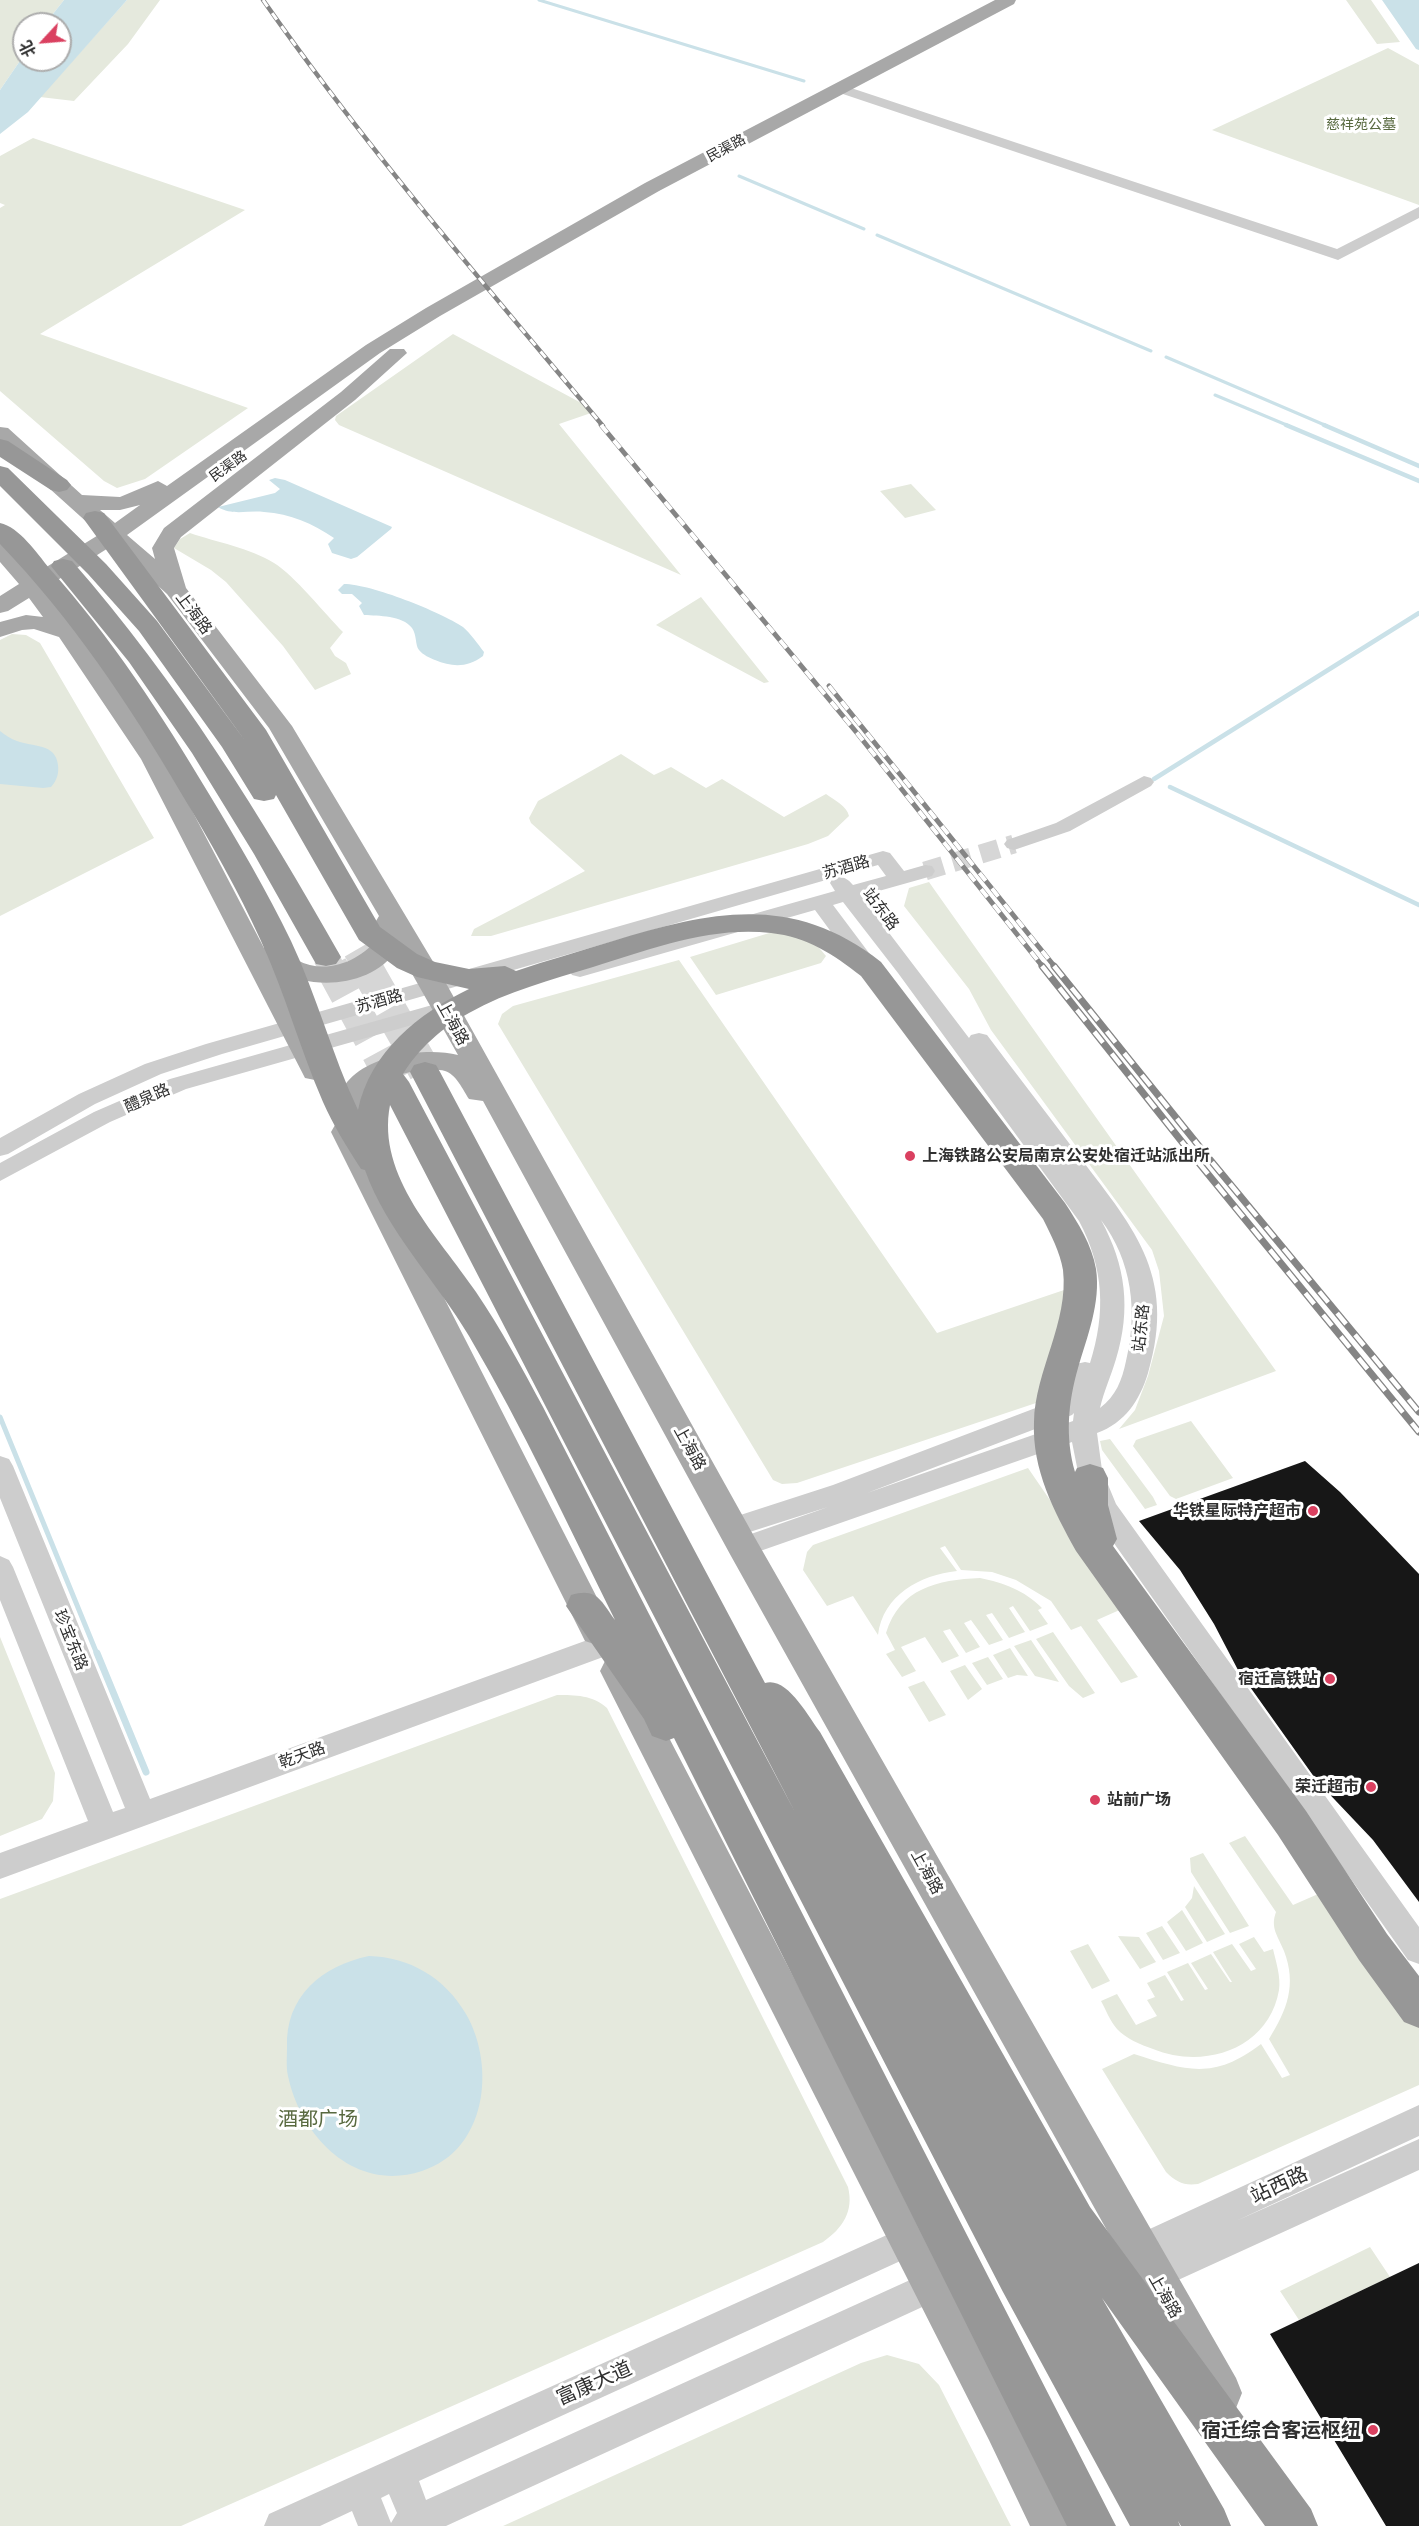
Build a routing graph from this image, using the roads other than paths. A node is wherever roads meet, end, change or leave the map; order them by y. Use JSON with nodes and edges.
{"nodes":[{"id":1,"x":1008,"y":0,"type":"edge"},
{"id":2,"x":839,"y":88,"type":"junction"},
{"id":3,"x":1419,"y":212,"type":"edge"},
{"id":4,"x":439,"y":310,"type":"junction"},
{"id":5,"x":379,"y":351,"type":"junction"},
{"id":6,"x":0,"y":434,"type":"edge"},
{"id":7,"x":0,"y":446,"type":"edge"},
{"id":8,"x":0,"y":473,"type":"edge"},
{"id":9,"x":59,"y":485,"type":"junction"},
{"id":10,"x":0,"y":498,"type":"edge"},
{"id":11,"x":87,"y":510,"type":"junction"},
{"id":12,"x":0,"y":530,"type":"edge"},
{"id":13,"x":4,"y":552,"type":"edge"},
{"id":14,"x":175,"y":588,"type":"junction"},
{"id":15,"x":0,"y":595,"type":"edge"},
{"id":16,"x":0,"y":606,"type":"edge"},
{"id":17,"x":0,"y":617,"type":"edge"},
{"id":18,"x":0,"y":630,"type":"edge"},
{"id":19,"x":67,"y":632,"type":"junction"},
{"id":20,"x":1144,"y":782,"type":"dead end"},
{"id":21,"x":1014,"y":844,"type":"tunnel mouth"},
{"id":22,"x":357,"y":858,"type":"junction"},
{"id":23,"x":840,"y":869,"type":"junction"},
{"id":24,"x":925,"y":871,"type":"tunnel mouth"},
{"id":25,"x":899,"y":879,"type":"junction"},
{"id":26,"x":857,"y":891,"type":"junction"},
{"id":27,"x":226,"y":899,"type":"junction"},
{"id":28,"x":820,"y":902,"type":"junction"},
{"id":29,"x":781,"y":913,"type":"junction"},
{"id":30,"x":842,"y":931,"type":"junction"},
{"id":31,"x":632,"y":945,"type":"junction"},
{"id":32,"x":356,"y":950,"type":"tunnel mouth"},
{"id":33,"x":326,"y":957,"type":"tunnel mouth"},
{"id":34,"x":439,"y":997,"type":"junction"},
{"id":35,"x":299,"y":1038,"type":"junction"},
{"id":36,"x":0,"y":1148,"type":"edge"},
{"id":37,"x":0,"y":1173,"type":"edge"},
{"id":38,"x":392,"y":1193,"type":"junction"},
{"id":39,"x":550,"y":1200,"type":"junction"},
{"id":40,"x":399,"y":1242,"type":"junction"},
{"id":41,"x":0,"y":1466,"type":"edge"},
{"id":42,"x":1090,"y":1478,"type":"junction"},
{"id":43,"x":739,"y":1537,"type":"junction"},
{"id":44,"x":0,"y":1568,"type":"edge"},
{"id":45,"x":584,"y":1606,"type":"junction"},
{"id":46,"x":1136,"y":1606,"type":"junction"},
{"id":47,"x":705,"y":1609,"type":"junction"},
{"id":48,"x":604,"y":1645,"type":"junction"},
{"id":49,"x":142,"y":1814,"type":"junction"},
{"id":50,"x":1292,"y":1823,"type":"junction"},
{"id":51,"x":105,"y":1827,"type":"junction"},
{"id":52,"x":0,"y":1866,"type":"edge"},
{"id":53,"x":782,"y":1911,"type":"junction"},
{"id":54,"x":1419,"y":1951,"type":"edge"},
{"id":55,"x":1419,"y":1974,"type":"edge"},
{"id":56,"x":1419,"y":2009,"type":"edge"},
{"id":57,"x":1419,"y":2120,"type":"edge"},
{"id":58,"x":1419,"y":2154,"type":"edge"},
{"id":59,"x":909,"y":2241,"type":"junction"},
{"id":60,"x":1146,"y":2262,"type":"junction"},
{"id":61,"x":932,"y":2286,"type":"junction"},
{"id":62,"x":398,"y":2472,"type":"junction"},
{"id":63,"x":362,"y":2490,"type":"junction"},
{"id":64,"x":414,"y":2525,"type":"edge"},
{"id":65,"x":281,"y":2526,"type":"edge"},
{"id":66,"x":375,"y":2526,"type":"edge"},
{"id":67,"x":1053,"y":2526,"type":"edge"},
{"id":68,"x":1092,"y":2526,"type":"edge"},
{"id":69,"x":1156,"y":2526,"type":"edge"},
{"id":70,"x":1207,"y":2526,"type":"edge"},
{"id":71,"x":1296,"y":2526,"type":"edge"}],
"edges":[{"from":1,"to":2,"type":"main road","name":"民渠路"},
{"from":2,"to":3,"type":"street"},
{"from":2,"to":4,"type":"main road","name":"民渠路"},
{"from":4,"to":5,"type":"main road","name":"民渠路"},
{"from":4,"to":11,"type":"main road"},
{"from":4,"to":14,"type":"main road"},
{"from":5,"to":16,"type":"main road","name":"民渠路"},
{"from":5,"to":17,"type":"main road","name":"民渠路"},
{"from":6,"to":9,"type":"main road","name":"上海路"},
{"from":7,"to":9,"type":"highway"},
{"from":8,"to":32,"type":"highway"},
{"from":9,"to":11,"type":"main road","name":"上海路"},
{"from":10,"to":33,"type":"highway"},
{"from":11,"to":14,"type":"main road","name":"上海路"},
{"from":11,"to":31,"type":"highway"},
{"from":12,"to":38,"type":"highway"},
{"from":13,"to":15,"type":"main road"},
{"from":13,"to":19,"type":"main road"},
{"from":14,"to":22,"type":"main road","name":"上海路"},
{"from":18,"to":19,"type":"main road"},
{"from":19,"to":27,"type":"main road"},
{"from":20,"to":21,"type":"street"},
{"from":22,"to":27,"type":"main road"},
{"from":22,"to":34,"type":"main road","name":"上海路"},
{"from":23,"to":25,"type":"street","name":"苏酒路"},
{"from":23,"to":26,"type":"street","name":"站东路"},
{"from":23,"to":34,"type":"street","name":"苏酒路"},
{"from":24,"to":25,"type":"street"},
{"from":25,"to":26,"type":"street","name":"苏酒路"},
{"from":26,"to":28,"type":"street","name":"苏酒路"},
{"from":26,"to":42,"type":"street"},
{"from":26,"to":43,"type":"street","name":"站东路"},
{"from":27,"to":35,"type":"main road"},
{"from":28,"to":29,"type":"street","name":"苏酒路"},
{"from":28,"to":30,"type":"street"},
{"from":29,"to":30,"type":"street"},
{"from":29,"to":34,"type":"street","name":"苏酒路"},
{"from":30,"to":43,"type":"street"},
{"from":31,"to":38,"type":"highway"},
{"from":31,"to":46,"type":"highway"},
{"from":34,"to":35,"type":"street","name":"苏酒路"},
{"from":34,"to":39,"type":"main road","name":"上海路"},
{"from":35,"to":36,"type":"street","name":"醴泉路"},
{"from":35,"to":37,"type":"street","name":"醴泉路"},
{"from":35,"to":40,"type":"main road"},
{"from":38,"to":53,"type":"highway"},
{"from":39,"to":40,"type":"main road"},
{"from":39,"to":43,"type":"main road","name":"上海路"},
{"from":40,"to":45,"type":"main road"},
{"from":41,"to":49,"type":"street","name":"珍宝东路"},
{"from":42,"to":46,"type":"highway"},
{"from":42,"to":54,"type":"street"},
{"from":43,"to":60,"type":"main road","name":"上海路"},
{"from":44,"to":51,"type":"street"},
{"from":45,"to":48,"type":"main road"},
{"from":45,"to":53,"type":"highway"},
{"from":46,"to":50,"type":"highway"},
{"from":47,"to":69,"type":"highway"},
{"from":47,"to":70,"type":"highway"},
{"from":47,"to":71,"type":"highway"},
{"from":48,"to":49,"type":"street","name":"乾天路"},
{"from":48,"to":59,"type":"main road"},
{"from":49,"to":51,"type":"street","name":"乾天路"},
{"from":50,"to":55,"type":"highway"},
{"from":50,"to":56,"type":"highway"},
{"from":51,"to":52,"type":"street","name":"乾天路"},
{"from":53,"to":68,"type":"highway"},
{"from":57,"to":60,"type":"street","name":"站西路"},
{"from":58,"to":60,"type":"street","name":"站西路"},
{"from":59,"to":61,"type":"main road"},
{"from":59,"to":62,"type":"street","name":"富康大道"},
{"from":60,"to":71,"type":"main road","name":"上海路"},
{"from":61,"to":64,"type":"street"},
{"from":61,"to":67,"type":"main road"},
{"from":62,"to":63,"type":"street","name":"富康大道"},
{"from":62,"to":64,"type":"street"},
{"from":63,"to":65,"type":"street","name":"富康大道"},
{"from":63,"to":66,"type":"street"}]}
